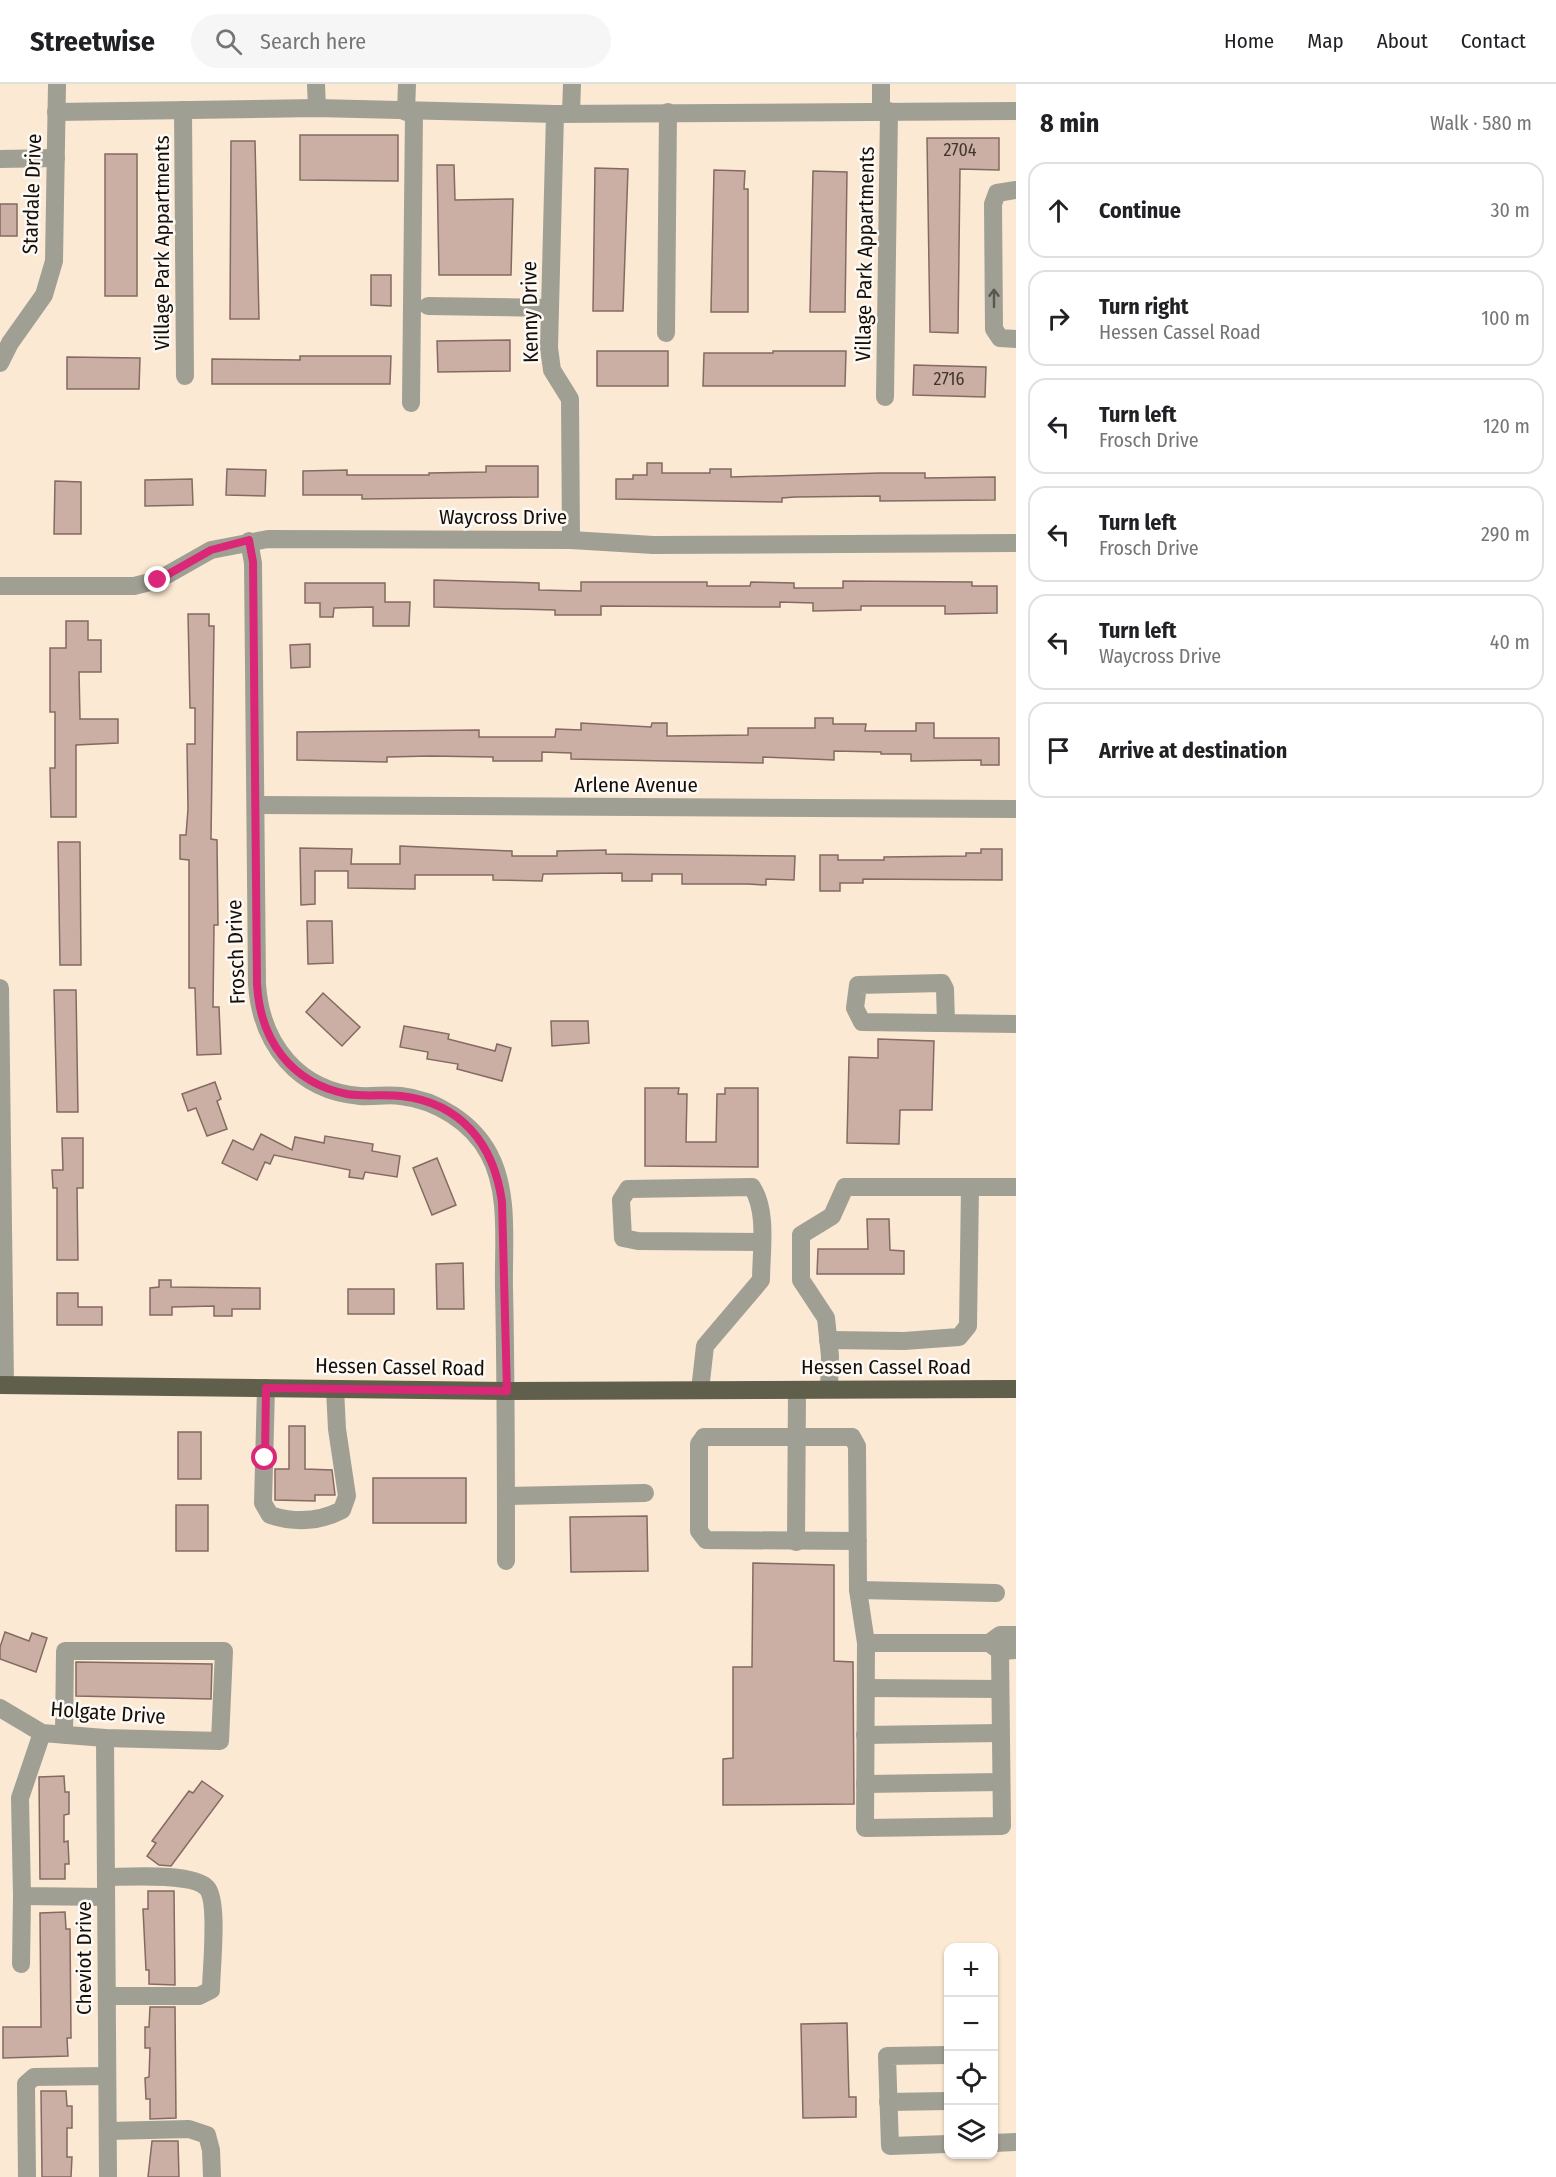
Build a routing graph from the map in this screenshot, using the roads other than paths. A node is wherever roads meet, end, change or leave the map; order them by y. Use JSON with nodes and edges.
{"nodes":[{"id":1,"x":57,"y":84,"type":"edge"},
{"id":2,"x":316,"y":84,"type":"edge"},
{"id":3,"x":407,"y":84,"type":"edge"},
{"id":4,"x":572,"y":84,"type":"edge"},
{"id":5,"x":881,"y":84,"type":"edge"},
{"id":6,"x":317,"y":108,"type":"junction"},
{"id":7,"x":183,"y":110,"type":"junction"},
{"id":8,"x":885,"y":111,"type":"junction"},
{"id":9,"x":1016,"y":111,"type":"edge"},
{"id":10,"x":56,"y":112,"type":"junction"},
{"id":11,"x":410,"y":112,"type":"junction"},
{"id":12,"x":668,"y":112,"type":"junction"},
{"id":13,"x":563,"y":113,"type":"junction"},
{"id":14,"x":56,"y":158,"type":"junction"},
{"id":15,"x":0,"y":159,"type":"edge"},
{"id":16,"x":1016,"y":190,"type":"edge"},
{"id":17,"x":428,"y":306,"type":"dead end"},
{"id":18,"x":550,"y":308,"type":"junction"},
{"id":19,"x":666,"y":333,"type":"dead end"},
{"id":20,"x":1016,"y":339,"type":"edge"},
{"id":21,"x":0,"y":363,"type":"edge"},
{"id":22,"x":185,"y":376,"type":"dead end"},
{"id":23,"x":885,"y":397,"type":"dead end"},
{"id":24,"x":411,"y":403,"type":"dead end"},
{"id":25,"x":249,"y":540,"type":"junction"},
{"id":26,"x":571,"y":540,"type":"junction"},
{"id":27,"x":1016,"y":543,"type":"edge"},
{"id":28,"x":0,"y":586,"type":"edge"},
{"id":29,"x":256,"y":805,"type":"junction"},
{"id":30,"x":1016,"y":809,"type":"edge"},
{"id":31,"x":0,"y":988,"type":"edge"},
{"id":32,"x":946,"y":1023,"type":"junction"},
{"id":33,"x":1016,"y":1024,"type":"edge"},
{"id":34,"x":970,"y":1187,"type":"junction"},
{"id":35,"x":1016,"y":1187,"type":"edge"},
{"id":36,"x":761,"y":1242,"type":"junction"},
{"id":37,"x":828,"y":1340,"type":"junction"},
{"id":38,"x":2,"y":1385,"type":"edge"},
{"id":39,"x":266,"y":1388,"type":"junction"},
{"id":40,"x":335,"y":1389,"type":"junction"},
{"id":41,"x":829,"y":1389,"type":"junction"},
{"id":42,"x":1016,"y":1389,"type":"edge"},
{"id":43,"x":700,"y":1390,"type":"junction"},
{"id":44,"x":796,"y":1390,"type":"junction"},
{"id":45,"x":507,"y":1391,"type":"junction"},
{"id":46,"x":796,"y":1436,"type":"junction"},
{"id":47,"x":645,"y":1493,"type":"dead end"},
{"id":48,"x":506,"y":1496,"type":"junction"},
{"id":49,"x":858,"y":1541,"type":"junction"},
{"id":50,"x":796,"y":1542,"type":"junction"},
{"id":51,"x":506,"y":1561,"type":"dead end"},
{"id":52,"x":858,"y":1590,"type":"junction"},
{"id":53,"x":996,"y":1593,"type":"dead end"},
{"id":54,"x":1016,"y":1635,"type":"edge"},
{"id":55,"x":866,"y":1643,"type":"junction"},
{"id":56,"x":1002,"y":1648,"type":"edge"},
{"id":57,"x":866,"y":1688,"type":"junction"},
{"id":58,"x":1000,"y":1689,"type":"junction"},
{"id":59,"x":0,"y":1708,"type":"edge"},
{"id":60,"x":42,"y":1733,"type":"junction"},
{"id":61,"x":1000,"y":1733,"type":"junction"},
{"id":62,"x":64,"y":1735,"type":"junction"},
{"id":63,"x":865,"y":1735,"type":"junction"},
{"id":64,"x":105,"y":1738,"type":"junction"},
{"id":65,"x":1001,"y":1782,"type":"junction"},
{"id":66,"x":865,"y":1784,"type":"junction"},
{"id":67,"x":106,"y":1877,"type":"junction"},
{"id":68,"x":22,"y":1896,"type":"junction"},
{"id":69,"x":106,"y":1897,"type":"junction"},
{"id":70,"x":21,"y":1964,"type":"dead end"},
{"id":71,"x":107,"y":1996,"type":"junction"},
{"id":72,"x":944,"y":2055,"type":"edge"},
{"id":73,"x":107,"y":2076,"type":"junction"},
{"id":74,"x":944,"y":2101,"type":"edge"},
{"id":75,"x":888,"y":2102,"type":"junction"},
{"id":76,"x":108,"y":2131,"type":"junction"},
{"id":77,"x":1016,"y":2142,"type":"edge"},
{"id":78,"x":998,"y":2143,"type":"edge"},
{"id":79,"x":944,"y":2145,"type":"edge"},
{"id":80,"x":27,"y":2177,"type":"edge"},
{"id":81,"x":108,"y":2177,"type":"edge"},
{"id":82,"x":212,"y":2177,"type":"edge"}],
"edges":[{"from":1,"to":10,"type":"street","name":"Stardale Drive"},
{"from":2,"to":6,"type":"street"},
{"from":3,"to":11,"type":"street"},
{"from":4,"to":13,"type":"street"},
{"from":5,"to":8,"type":"street","name":"Village Park Appartments"},
{"from":6,"to":7,"type":"street"},
{"from":6,"to":11,"type":"street"},
{"from":7,"to":10,"type":"street"},
{"from":7,"to":22,"type":"street","name":"Village Park Appartments"},
{"from":8,"to":9,"type":"street"},
{"from":8,"to":12,"type":"street"},
{"from":8,"to":23,"type":"street","name":"Village Park Appartments"},
{"from":10,"to":14,"type":"street","name":"Stardale Drive"},
{"from":11,"to":13,"type":"street"},
{"from":11,"to":24,"type":"street"},
{"from":12,"to":13,"type":"street"},
{"from":12,"to":19,"type":"street"},
{"from":13,"to":18,"type":"street","name":"Kenny Drive"},
{"from":14,"to":15,"type":"street"},
{"from":14,"to":21,"type":"street","name":"Stardale Drive"},
{"from":20,"to":16,"type":"street","one_way":true},
{"from":17,"to":18,"type":"street"},
{"from":18,"to":26,"type":"street","name":"Kenny Drive"},
{"from":25,"to":26,"type":"street","name":"Waycross Drive"},
{"from":25,"to":28,"type":"street","name":"Waycross Drive"},
{"from":25,"to":29,"type":"street","name":"Frosch Drive"},
{"from":26,"to":27,"type":"street","name":"Waycross Drive"},
{"from":29,"to":30,"type":"street","name":"Arlene Avenue"},
{"from":29,"to":45,"type":"street","name":"Frosch Drive"},
{"from":31,"to":38,"type":"street"},
{"from":32,"to":32,"type":"street"},
{"from":32,"to":33,"type":"street"},
{"from":34,"to":35,"type":"street"},
{"from":34,"to":37,"type":"street"},
{"from":34,"to":37,"type":"street"},
{"from":36,"to":36,"type":"street"},
{"from":36,"to":43,"type":"street"},
{"from":37,"to":41,"type":"street"},
{"from":38,"to":39,"type":"main road","name":"Hessen Cassel Road"},
{"from":39,"to":40,"type":"main road","name":"Hessen Cassel Road"},
{"from":39,"to":40,"type":"street"},
{"from":40,"to":45,"type":"main road","name":"Hessen Cassel Road"},
{"from":41,"to":42,"type":"main road","name":"Hessen Cassel Road"},
{"from":41,"to":44,"type":"main road","name":"Hessen Cassel Road"},
{"from":43,"to":44,"type":"main road","name":"Hessen Cassel Road"},
{"from":43,"to":45,"type":"main road","name":"Hessen Cassel Road"},
{"from":44,"to":46,"type":"street"},
{"from":45,"to":48,"type":"street","name":"Frosch Drive"},
{"from":46,"to":49,"type":"street"},
{"from":46,"to":50,"type":"street"},
{"from":46,"to":50,"type":"street"},
{"from":47,"to":48,"type":"street"},
{"from":48,"to":51,"type":"street","name":"Frosch Drive"},
{"from":49,"to":50,"type":"street"},
{"from":49,"to":52,"type":"street"},
{"from":52,"to":53,"type":"street"},
{"from":52,"to":55,"type":"street"},
{"from":54,"to":56,"type":"street"},
{"from":55,"to":56,"type":"street"},
{"from":55,"to":57,"type":"street"},
{"from":56,"to":58,"type":"street"},
{"from":57,"to":58,"type":"street"},
{"from":57,"to":63,"type":"street"},
{"from":58,"to":61,"type":"street"},
{"from":59,"to":60,"type":"street","name":"Holgate Drive"},
{"from":60,"to":62,"type":"street","name":"Holgate Drive"},
{"from":60,"to":68,"type":"street"},
{"from":61,"to":63,"type":"street"},
{"from":61,"to":65,"type":"street"},
{"from":62,"to":64,"type":"street","name":"Holgate Drive"},
{"from":62,"to":64,"type":"street","name":"Holgate Drive"},
{"from":63,"to":66,"type":"street"},
{"from":64,"to":67,"type":"street","name":"Cheviot Drive"},
{"from":65,"to":66,"type":"street"},
{"from":65,"to":66,"type":"street"},
{"from":67,"to":69,"type":"street","name":"Cheviot Drive"},
{"from":67,"to":71,"type":"street"},
{"from":68,"to":69,"type":"street"},
{"from":68,"to":70,"type":"street"},
{"from":69,"to":71,"type":"street","name":"Cheviot Drive"},
{"from":71,"to":73,"type":"street","name":"Cheviot Drive"},
{"from":72,"to":75,"type":"street"},
{"from":73,"to":76,"type":"street","name":"Cheviot Drive"},
{"from":73,"to":80,"type":"street"},
{"from":74,"to":75,"type":"street"},
{"from":75,"to":79,"type":"street"},
{"from":76,"to":81,"type":"street","name":"Cheviot Drive"},
{"from":76,"to":82,"type":"street"},
{"from":77,"to":78,"type":"street"}]}
